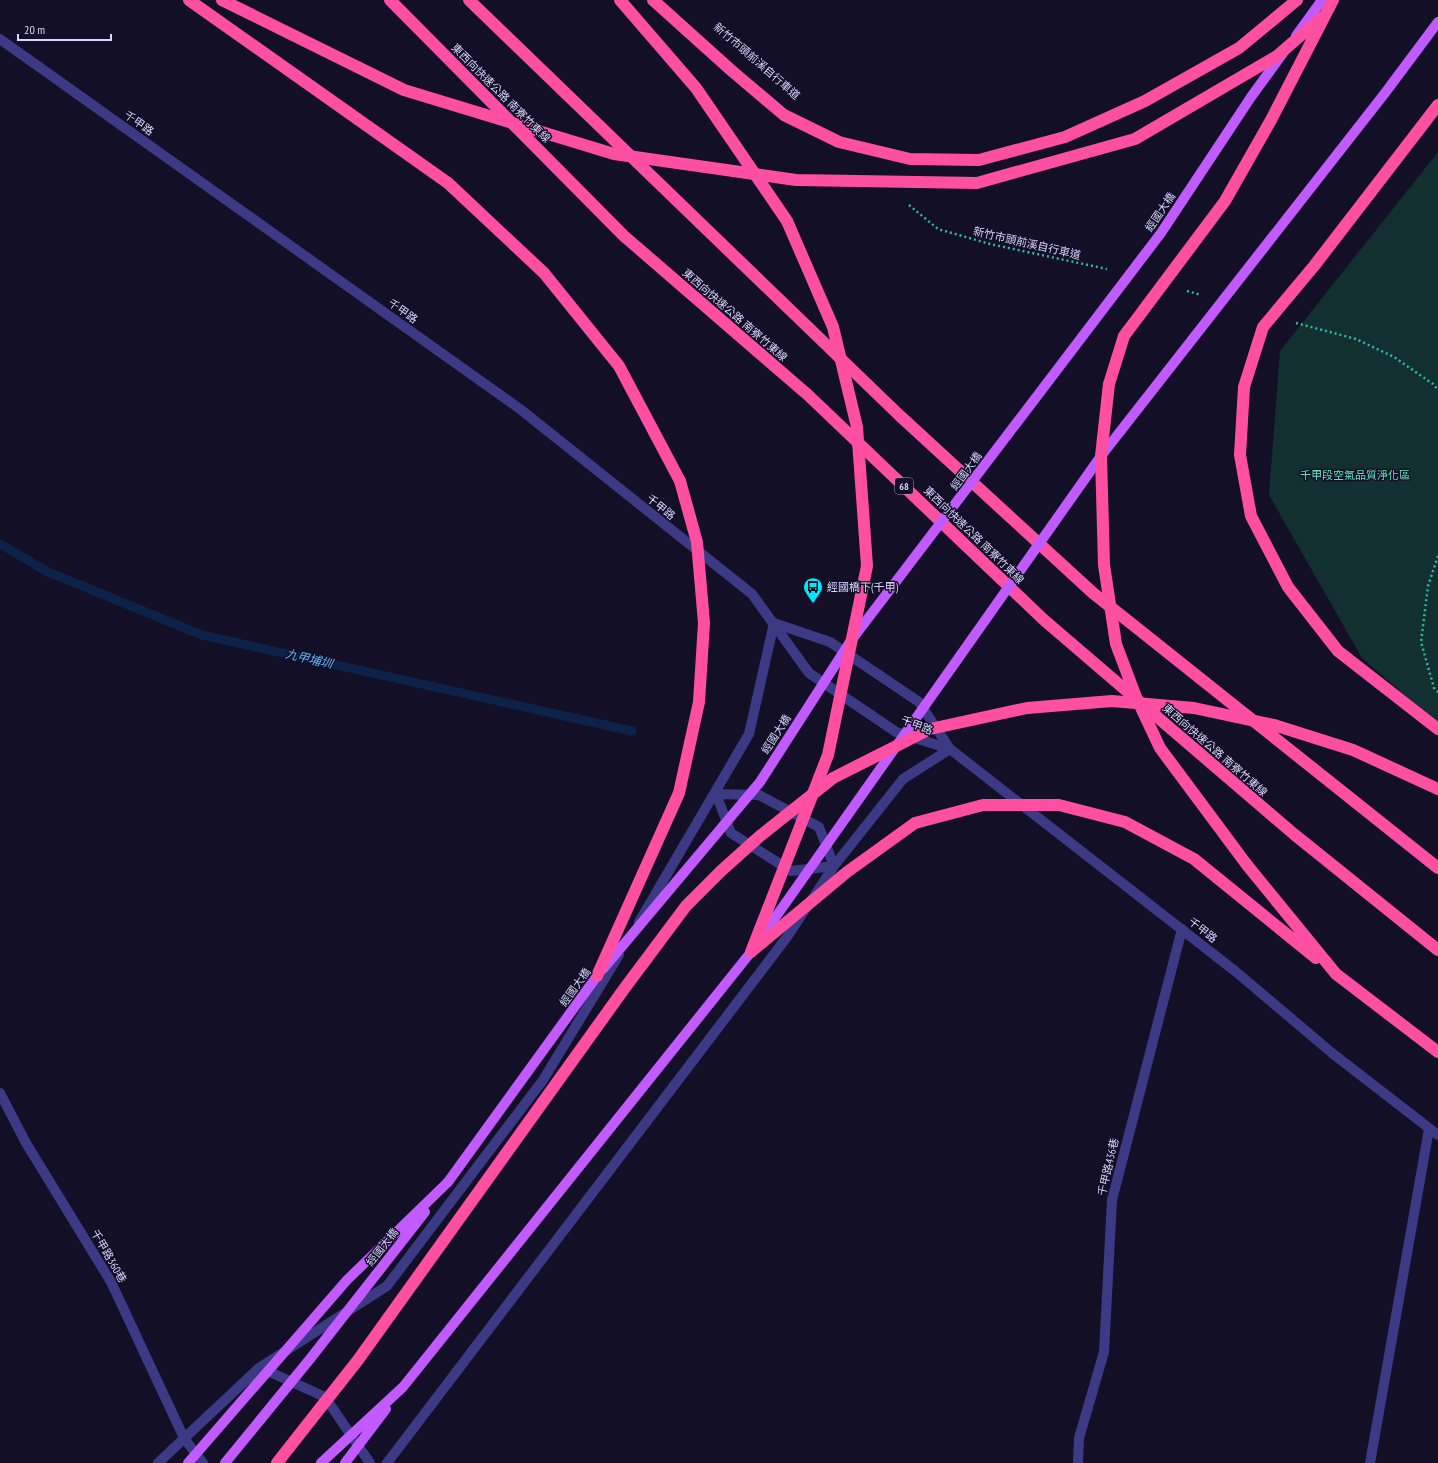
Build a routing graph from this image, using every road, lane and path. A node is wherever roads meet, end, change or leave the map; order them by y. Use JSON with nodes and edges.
{"nodes":[{"id":1,"x":189,"y":0,"type":"edge"},
{"id":2,"x":222,"y":0,"type":"edge"},
{"id":3,"x":390,"y":0,"type":"edge"},
{"id":4,"x":470,"y":0,"type":"edge"},
{"id":5,"x":620,"y":0,"type":"edge"},
{"id":6,"x":653,"y":0,"type":"edge"},
{"id":7,"x":1297,"y":0,"type":"edge"},
{"id":8,"x":1322,"y":0,"type":"edge"},
{"id":9,"x":1333,"y":0,"type":"edge"},
{"id":10,"x":1341,"y":0,"type":"edge"},
{"id":11,"x":1438,"y":22,"type":"edge"},
{"id":12,"x":0,"y":40,"type":"edge"},
{"id":13,"x":1438,"y":105,"type":"edge"},
{"id":14,"x":907,"y":204,"type":"dead end"},
{"id":15,"x":1109,"y":269,"type":"dead end"},
{"id":16,"x":1181,"y":289,"type":"dead end"},
{"id":17,"x":1203,"y":295,"type":"dead end"},
{"id":18,"x":1289,"y":321,"type":"dead end"},
{"id":19,"x":1438,"y":390,"type":"edge"},
{"id":20,"x":1101,"y":456,"type":"junction"},
{"id":21,"x":1438,"y":556,"type":"edge"},
{"id":22,"x":774,"y":623,"type":"junction"},
{"id":23,"x":850,"y":642,"type":"junction"},
{"id":24,"x":1438,"y":692,"type":"edge"},
{"id":25,"x":1438,"y":729,"type":"edge"},
{"id":26,"x":950,"y":749,"type":"junction"},
{"id":27,"x":1438,"y":789,"type":"edge"},
{"id":28,"x":716,"y":794,"type":"junction"},
{"id":29,"x":834,"y":866,"type":"junction"},
{"id":30,"x":1438,"y":868,"type":"edge"},
{"id":31,"x":1182,"y":929,"type":"junction"},
{"id":32,"x":1438,"y":950,"type":"edge"},
{"id":33,"x":751,"y":952,"type":"junction"},
{"id":34,"x":1336,"y":974,"type":"junction"},
{"id":35,"x":597,"y":976,"type":"junction"},
{"id":36,"x":1438,"y":1052,"type":"edge"},
{"id":37,"x":0,"y":1093,"type":"edge"},
{"id":38,"x":1428,"y":1128,"type":"junction"},
{"id":39,"x":1438,"y":1135,"type":"edge"},
{"id":40,"x":448,"y":1182,"type":"junction"},
{"id":41,"x":259,"y":1368,"type":"junction"},
{"id":42,"x":402,"y":1387,"type":"junction"},
{"id":43,"x":184,"y":1438,"type":"junction"},
{"id":44,"x":160,"y":1462,"type":"edge"},
{"id":45,"x":188,"y":1463,"type":"edge"},
{"id":46,"x":203,"y":1463,"type":"edge"},
{"id":47,"x":225,"y":1463,"type":"edge"},
{"id":48,"x":277,"y":1463,"type":"edge"},
{"id":49,"x":321,"y":1463,"type":"edge"},
{"id":50,"x":345,"y":1463,"type":"edge"},
{"id":51,"x":370,"y":1463,"type":"edge"},
{"id":52,"x":387,"y":1463,"type":"edge"},
{"id":53,"x":1078,"y":1463,"type":"edge"},
{"id":54,"x":1370,"y":1463,"type":"edge"}],
"edges":[{"from":1,"to":35,"type":"highway","bridge":true},
{"from":2,"to":10,"type":"highway","bridge":true},
{"from":3,"to":32,"type":"highway","name":"東西向快速公路 南寮竹東線","number":"68"},
{"from":4,"to":30,"type":"highway"},
{"from":5,"to":23,"type":"highway","bridge":true},
{"from":6,"to":7,"type":"highway","bridge":true},
{"from":8,"to":23,"type":"main road","name":"經國大橋","bridge":true},
{"from":9,"to":20,"type":"highway","bridge":true},
{"from":11,"to":20,"type":"main road","bridge":true},
{"from":12,"to":22,"type":"street","name":"千甲路"},
{"from":13,"to":25,"type":"highway","bridge":true},
{"from":14,"to":15,"type":"path","name":"新竹市頭前溪自行車道"},
{"from":16,"to":17,"type":"path"},
{"from":18,"to":19,"type":"path"},
{"from":20,"to":33,"type":"main road","bridge":true},
{"from":20,"to":34,"type":"highway","bridge":true},
{"from":21,"to":24,"type":"path"},
{"from":22,"to":26,"type":"street","name":"千甲路"},
{"from":22,"to":26,"type":"street","name":"千甲路"},
{"from":22,"to":28,"type":"street"},
{"from":23,"to":33,"type":"highway","bridge":true},
{"from":23,"to":35,"type":"main road","name":"經國大橋","bridge":true},
{"from":26,"to":29,"type":"street"},
{"from":26,"to":31,"type":"street","name":"千甲路"},
{"from":27,"to":48,"type":"highway","bridge":true},
{"from":28,"to":29,"type":"street"},
{"from":28,"to":29,"type":"street"},
{"from":28,"to":41,"type":"street"},
{"from":29,"to":52,"type":"street"},
{"from":31,"to":38,"type":"street","name":"千甲路"},
{"from":31,"to":53,"type":"street","name":"千甲路436巷"},
{"from":33,"to":34,"type":"highway","bridge":true},
{"from":33,"to":42,"type":"main road","bridge":true},
{"from":34,"to":36,"type":"highway","bridge":true},
{"from":35,"to":40,"type":"main road","name":"經國大橋"},
{"from":37,"to":43,"type":"street","name":"千甲路360巷"},
{"from":38,"to":39,"type":"street","name":"千甲路"},
{"from":38,"to":54,"type":"street"},
{"from":40,"to":45,"type":"main road","bridge":true},
{"from":40,"to":47,"type":"main road","name":"經國大橋","bridge":true},
{"from":41,"to":43,"type":"street"},
{"from":41,"to":51,"type":"street"},
{"from":42,"to":49,"type":"main road","bridge":true},
{"from":42,"to":50,"type":"main road","bridge":true},
{"from":43,"to":44,"type":"street"},
{"from":43,"to":46,"type":"street","name":"千甲路360巷"}]}
